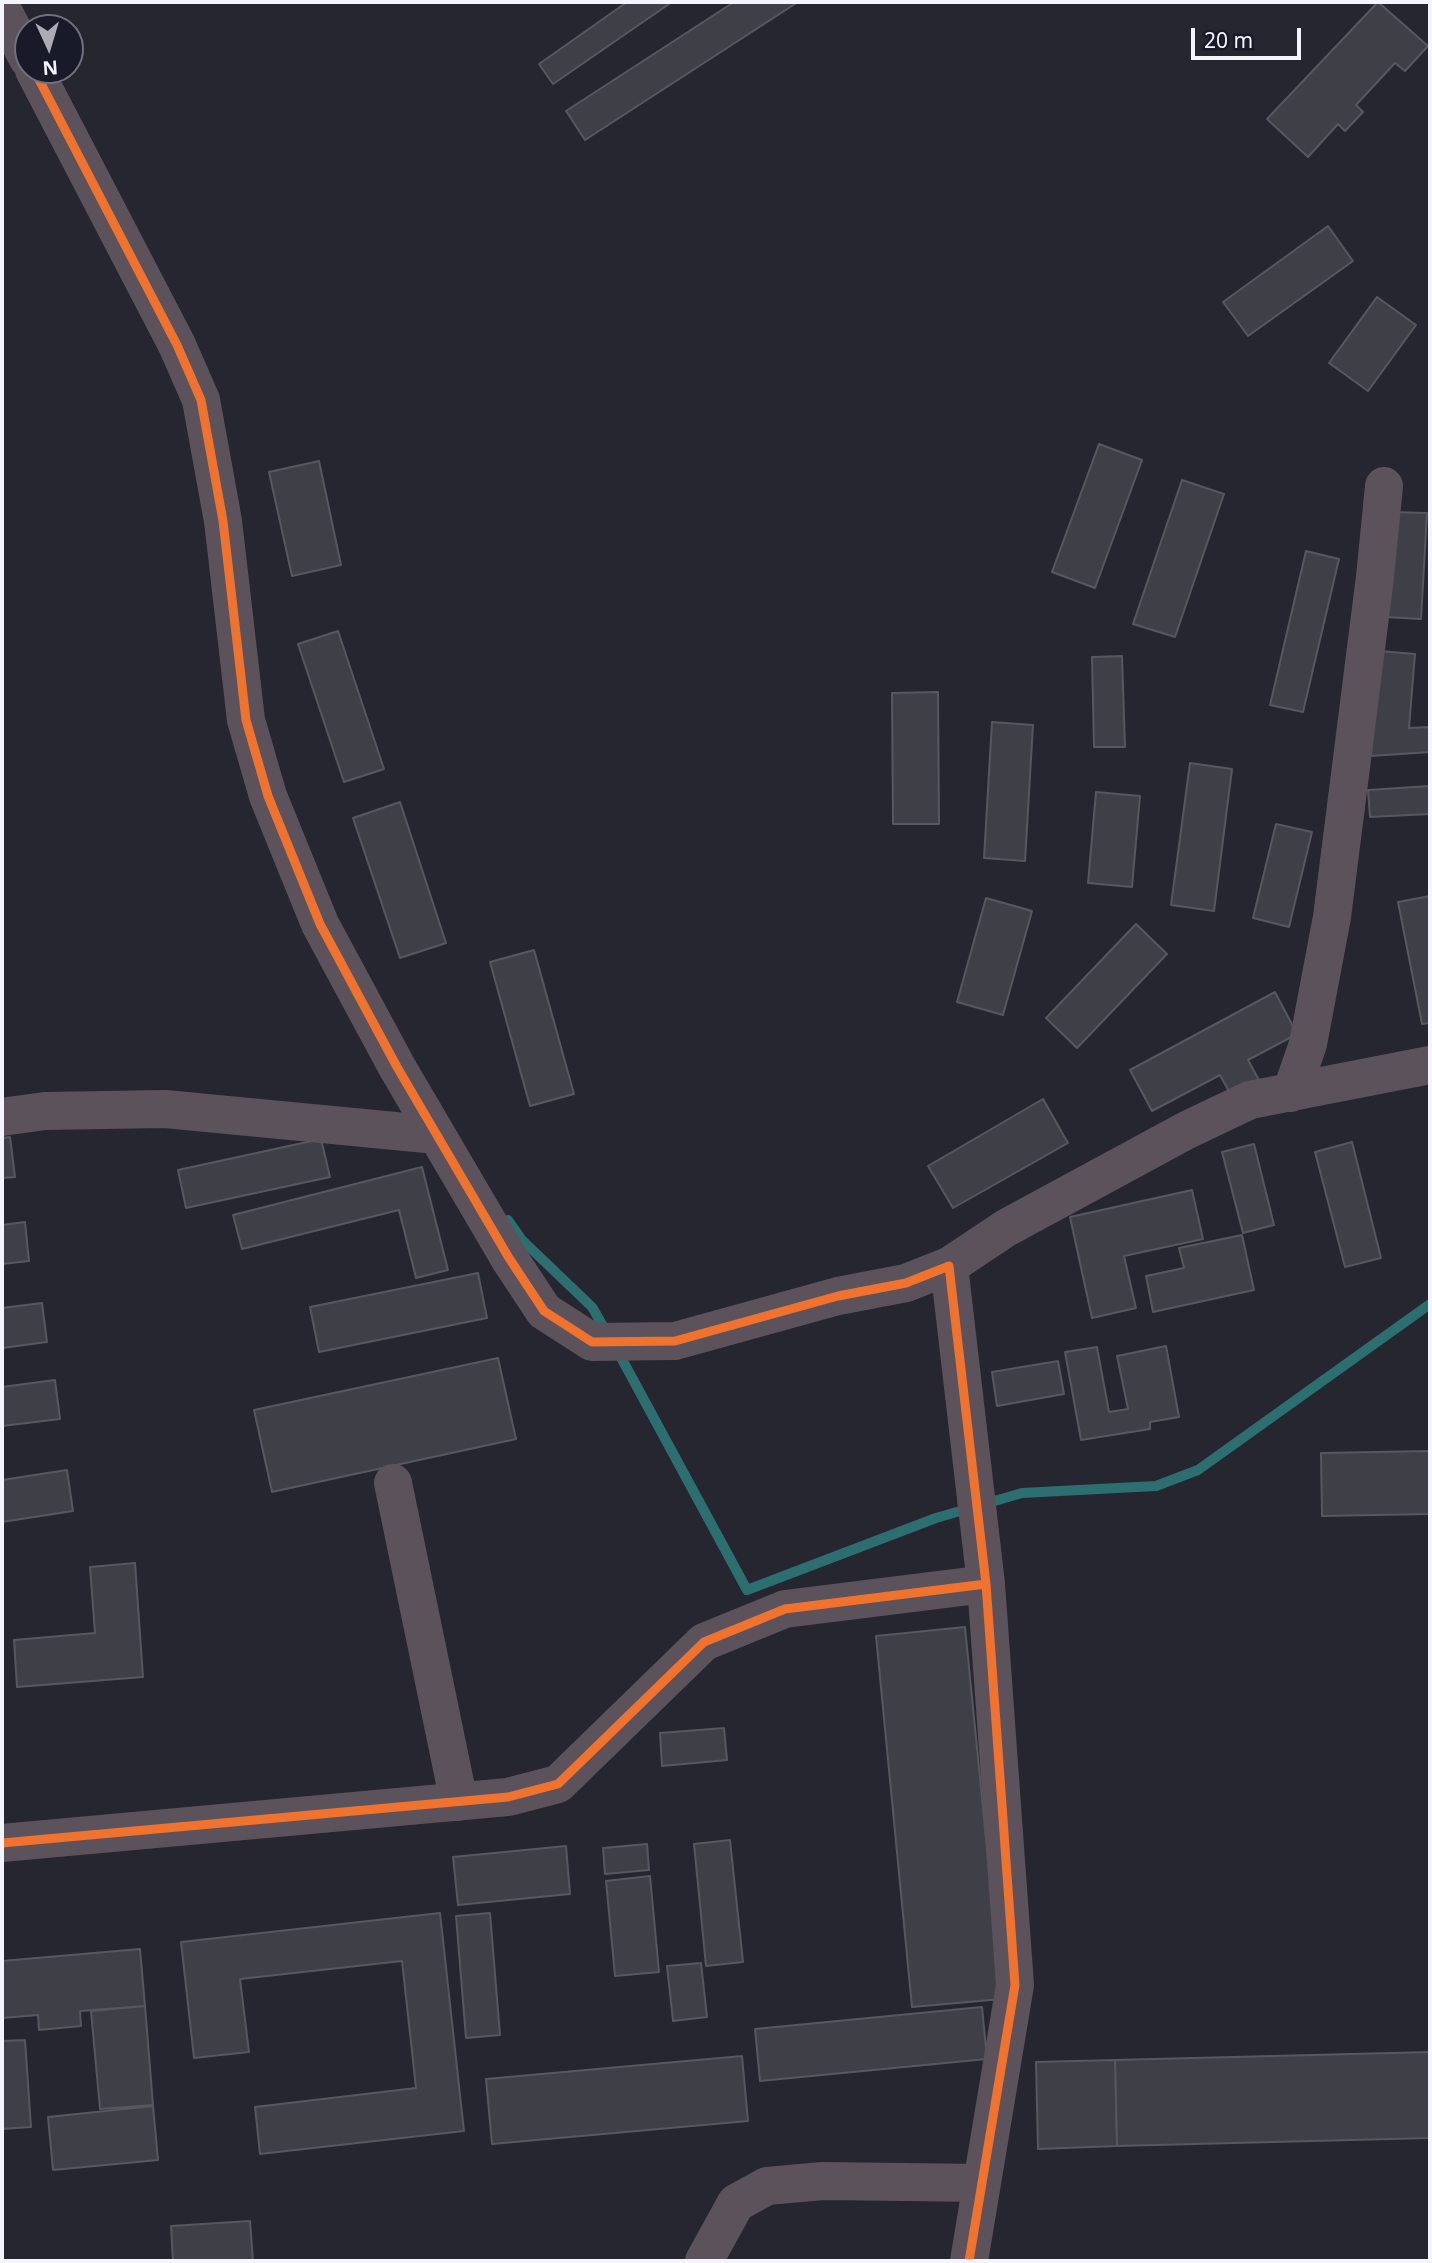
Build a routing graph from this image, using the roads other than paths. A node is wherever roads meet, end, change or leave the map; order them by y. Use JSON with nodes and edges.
{"nodes":[{"id":1,"x":2,"y":9,"type":"edge"},
{"id":2,"x":14,"y":32,"type":"edge"},
{"id":3,"x":41,"y":84,"type":"edge"},
{"id":4,"x":1384,"y":486,"type":"dead end"},
{"id":5,"x":1430,"y":1065,"type":"edge"},
{"id":6,"x":1291,"y":1093,"type":"junction"},
{"id":7,"x":2,"y":1116,"type":"edge"},
{"id":8,"x":437,"y":1135,"type":"junction"},
{"id":9,"x":949,"y":1266,"type":"junction"},
{"id":10,"x":393,"y":1483,"type":"dead end"},
{"id":11,"x":986,"y":1584,"type":"junction"},
{"id":12,"x":459,"y":1802,"type":"junction"},
{"id":13,"x":2,"y":1843,"type":"edge"},
{"id":14,"x":982,"y":2183,"type":"junction"},
{"id":15,"x":704,"y":2261,"type":"edge"},
{"id":16,"x":969,"y":2261,"type":"edge"}],
"edges":[{"from":1,"to":2,"type":"street"},
{"from":3,"to":8,"type":"street"},
{"from":4,"to":6,"type":"street"},
{"from":5,"to":6,"type":"street"},
{"from":6,"to":9,"type":"street"},
{"from":7,"to":8,"type":"street"},
{"from":8,"to":9,"type":"street"},
{"from":9,"to":11,"type":"street"},
{"from":10,"to":12,"type":"street"},
{"from":11,"to":12,"type":"street"},
{"from":11,"to":14,"type":"street"},
{"from":12,"to":13,"type":"street"},
{"from":14,"to":15,"type":"street"},
{"from":14,"to":16,"type":"street"}]}
